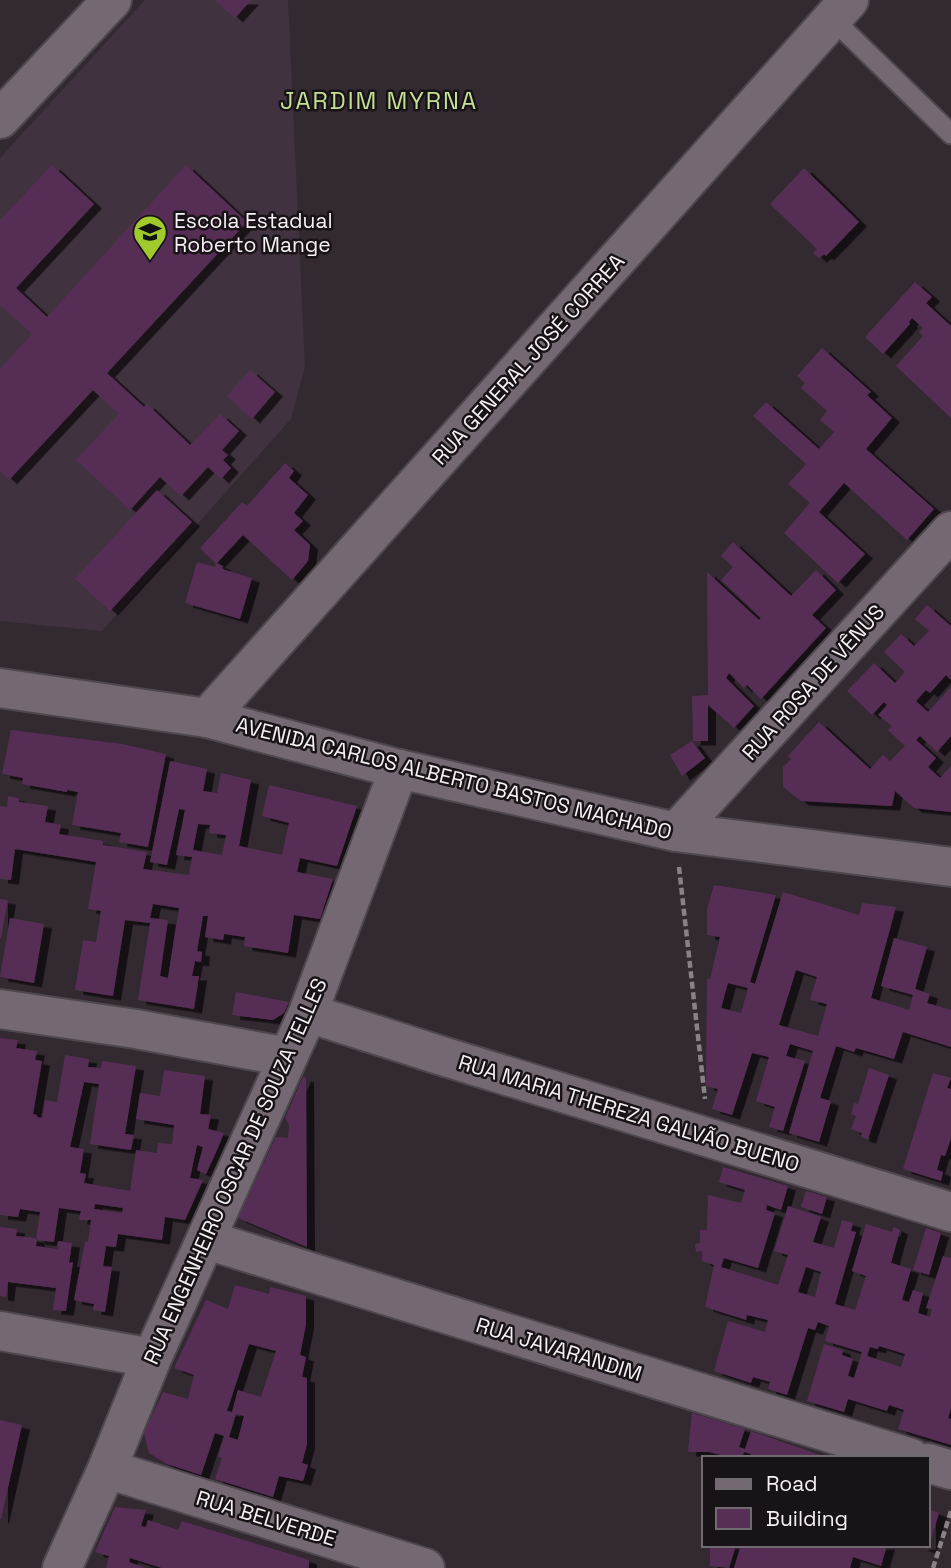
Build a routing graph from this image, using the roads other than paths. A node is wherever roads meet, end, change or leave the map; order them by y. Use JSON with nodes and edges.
{"nodes":[{"id":1,"x":112,"y":0,"type":"edge"},
{"id":2,"x":832,"y":5,"type":"edge"},
{"id":3,"x":0,"y":119,"type":"edge"},
{"id":4,"x":951,"y":134,"type":"edge"},
{"id":5,"x":951,"y":531,"type":"edge"},
{"id":6,"x":0,"y":688,"type":"edge"},
{"id":7,"x":207,"y":718,"type":"junction"},
{"id":8,"x":399,"y":769,"type":"junction"},
{"id":9,"x":676,"y":832,"type":"junction"},
{"id":10,"x":951,"y":867,"type":"edge"},
{"id":11,"x":0,"y":1009,"type":"edge"},
{"id":12,"x":308,"y":1013,"type":"junction"},
{"id":13,"x":288,"y":1057,"type":"junction"},
{"id":14,"x":951,"y":1212,"type":"edge"},
{"id":15,"x":207,"y":1240,"type":"junction"},
{"id":16,"x":0,"y":1331,"type":"edge"},
{"id":17,"x":152,"y":1358,"type":"junction"},
{"id":18,"x":905,"y":1456,"type":"edge"},
{"id":19,"x":930,"y":1464,"type":"edge"},
{"id":20,"x":107,"y":1469,"type":"junction"},
{"id":21,"x":951,"y":1470,"type":"edge"},
{"id":22,"x":62,"y":1568,"type":"edge"},
{"id":23,"x":425,"y":1568,"type":"edge"}],
"edges":[{"from":1,"to":3,"type":"street"},
{"from":2,"to":4,"type":"lane"},
{"from":2,"to":7,"type":"street","name":"RUA GENERAL JOSÉ CORREA"},
{"from":5,"to":9,"type":"street","name":"RUA ROSA DE VÊNUS"},
{"from":6,"to":7,"type":"street","name":"AVENIDA CARLOS ALBERTO BASTOS MACHADO"},
{"from":7,"to":8,"type":"street","name":"AVENIDA CARLOS ALBERTO BASTOS MACHADO"},
{"from":8,"to":9,"type":"street","name":"AVENIDA CARLOS ALBERTO BASTOS MACHADO"},
{"from":8,"to":12,"type":"street","name":"RUA ENGENHEIRO OSCAR DE SOUZA TELLES"},
{"from":9,"to":10,"type":"street","name":"AVENIDA CARLOS ALBERTO BASTOS MACHADO"},
{"from":11,"to":13,"type":"street"},
{"from":12,"to":13,"type":"street","name":"RUA ENGENHEIRO OSCAR DE SOUZA TELLES"},
{"from":12,"to":14,"type":"street","name":"RUA MARIA THEREZA GALVÃO BUENO"},
{"from":13,"to":15,"type":"street","name":"RUA ENGENHEIRO OSCAR DE SOUZA TELLES"},
{"from":15,"to":17,"type":"street","name":"RUA ENGENHEIRO OSCAR DE SOUZA TELLES"},
{"from":15,"to":18,"type":"street","name":"RUA JAVARANDIM"},
{"from":16,"to":17,"type":"street"},
{"from":17,"to":20,"type":"street","name":"RUA ENGENHEIRO OSCAR DE SOUZA TELLES"},
{"from":19,"to":21,"type":"street"},
{"from":20,"to":22,"type":"street","name":"RUA ENGENHEIRO OSCAR DE SOUZA TELLES"},
{"from":20,"to":23,"type":"street","name":"RUA BELVERDE"}]}
